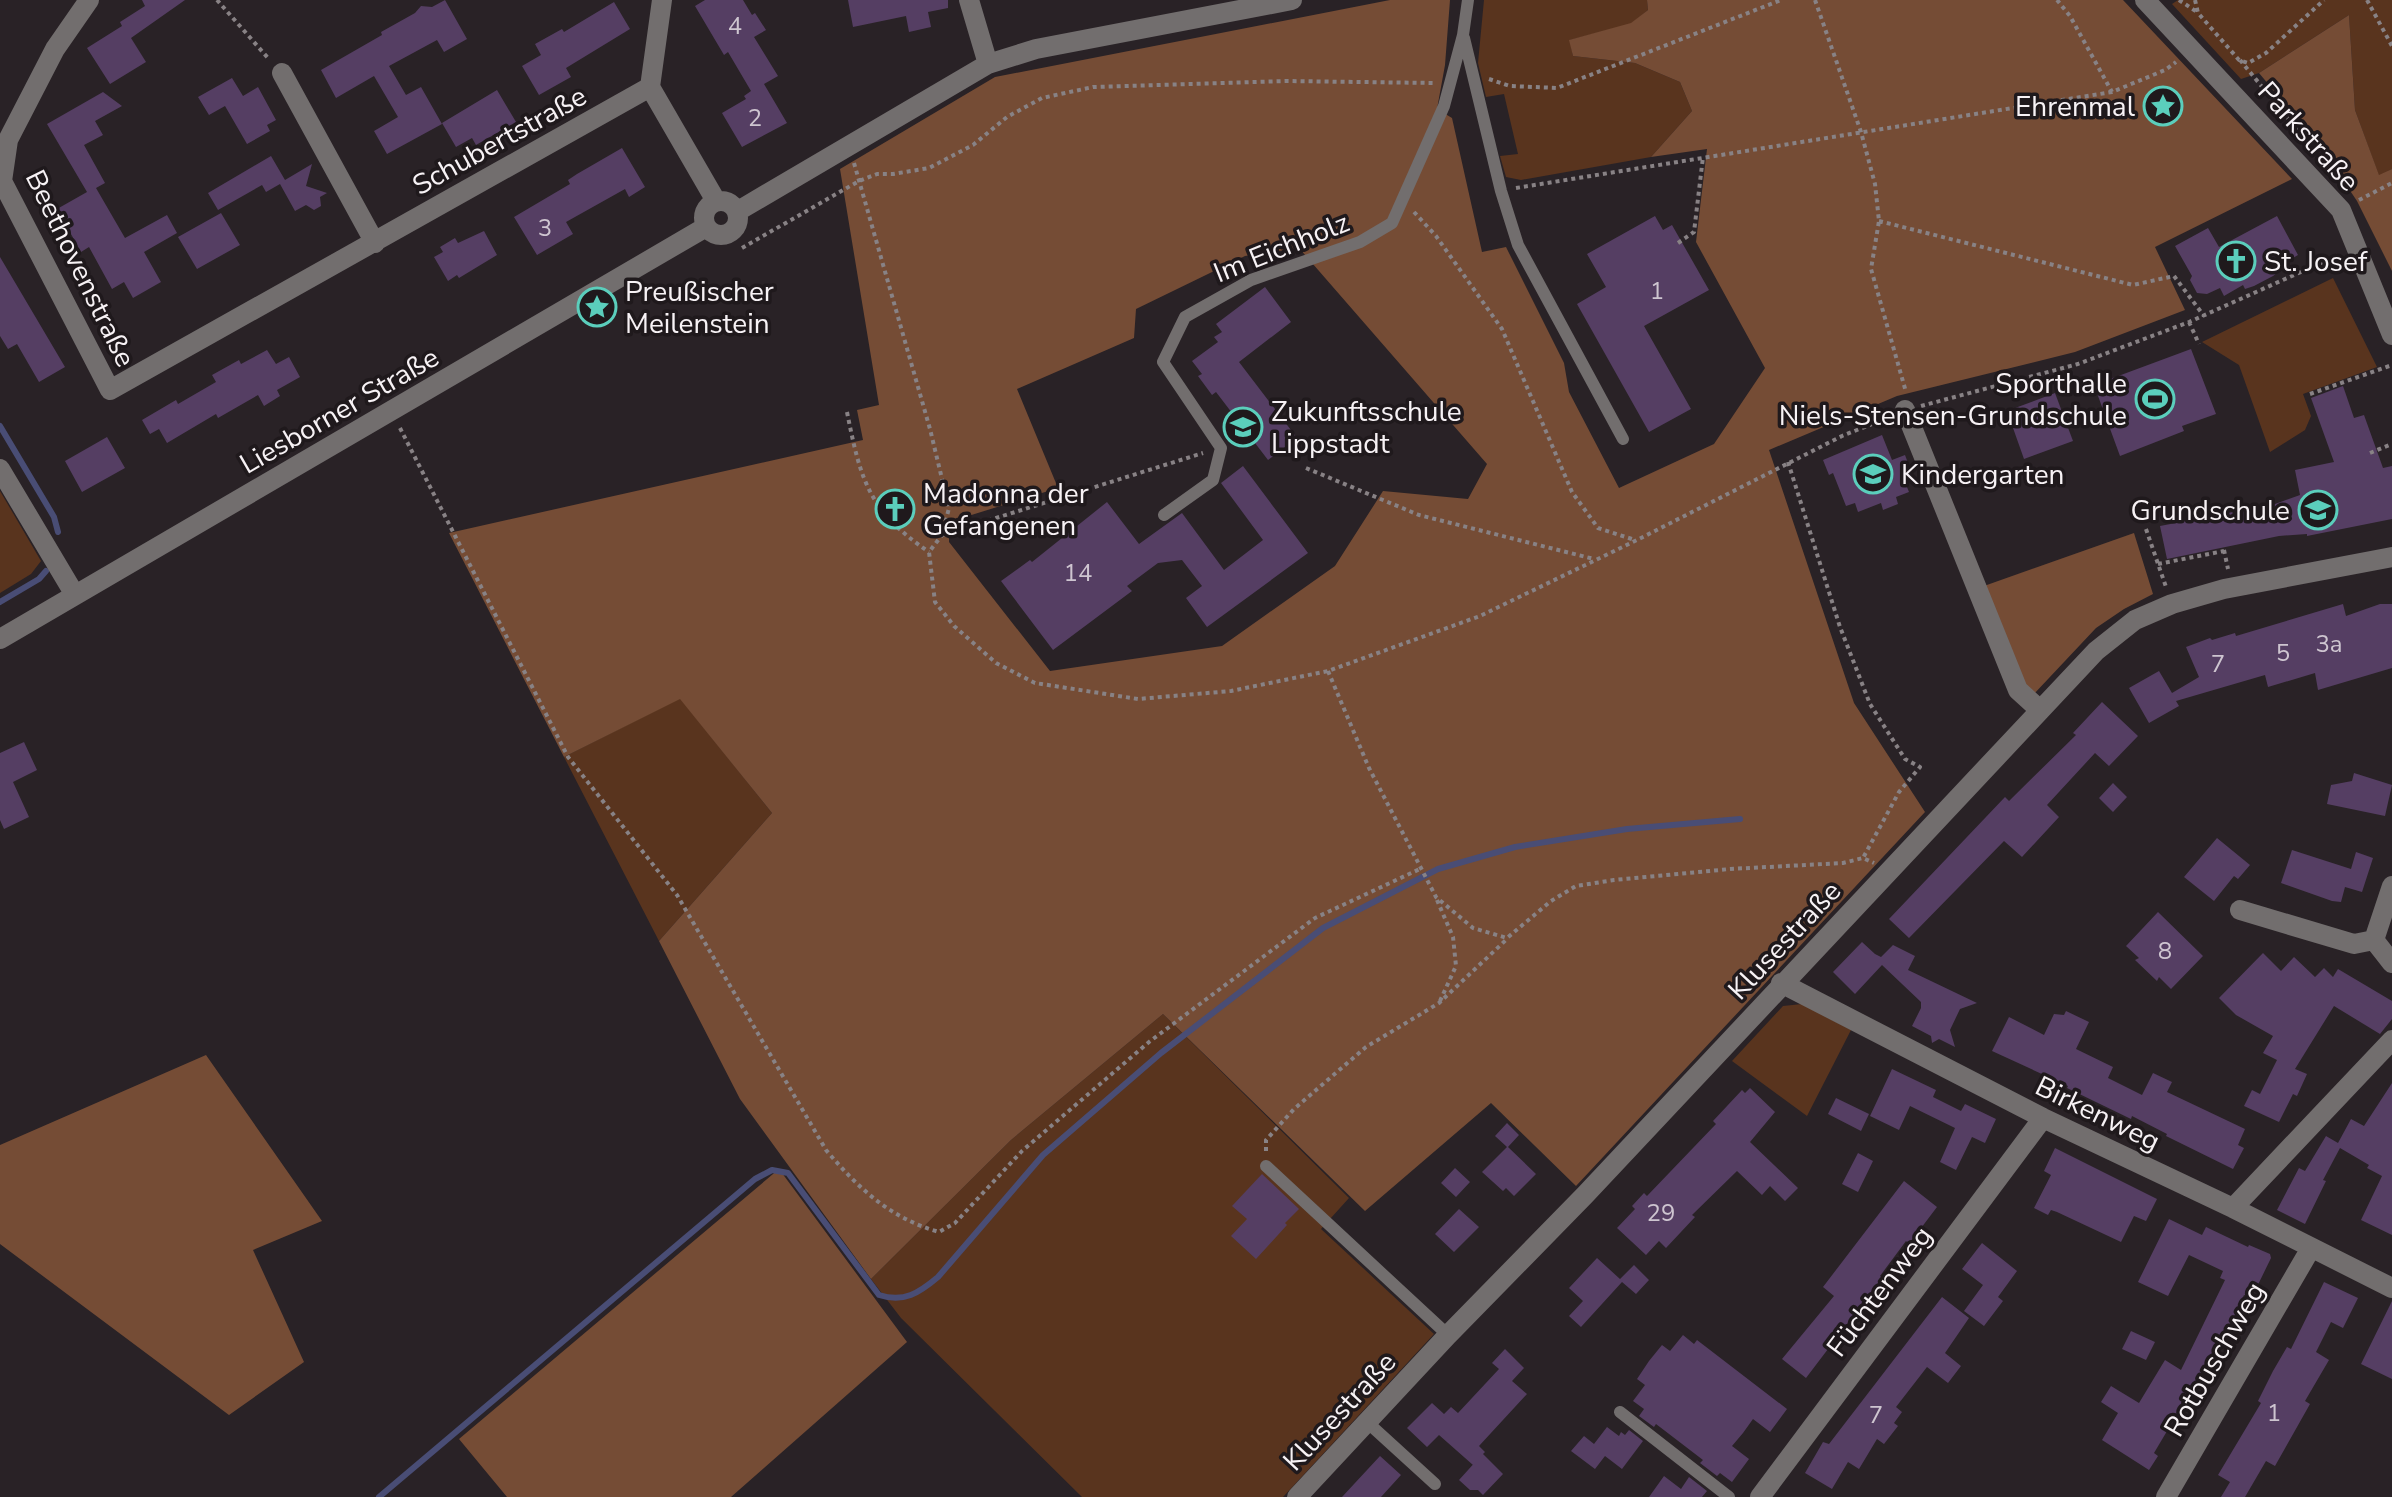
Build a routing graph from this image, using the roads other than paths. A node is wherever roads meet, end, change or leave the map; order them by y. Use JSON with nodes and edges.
{"nodes":[{"id":1,"x":89,"y":0,"type":"edge"},
{"id":2,"x":662,"y":0,"type":"edge"},
{"id":3,"x":969,"y":0,"type":"edge"},
{"id":4,"x":1292,"y":0,"type":"edge"},
{"id":5,"x":1468,"y":0,"type":"edge"},
{"id":6,"x":2145,"y":0,"type":"edge"},
{"id":7,"x":1463,"y":35,"type":"junction"},
{"id":8,"x":988,"y":64,"type":"junction"},
{"id":9,"x":282,"y":73,"type":"road end"},
{"id":10,"x":650,"y":87,"type":"junction"},
{"id":11,"x":716,"y":201,"type":"junction"},
{"id":12,"x":738,"y":211,"type":"junction"},
{"id":13,"x":706,"y":227,"type":"junction"},
{"id":14,"x":375,"y":243,"type":"junction"},
{"id":15,"x":2392,"y":335,"type":"edge"},
{"id":16,"x":110,"y":390,"type":"joint"},
{"id":17,"x":1905,"y":410,"type":"road end"},
{"id":18,"x":1623,"y":439,"type":"dead end"},
{"id":19,"x":0,"y":469,"type":"edge"},
{"id":20,"x":1164,"y":515,"type":"dead end"},
{"id":21,"x":2392,"y":557,"type":"edge"},
{"id":22,"x":75,"y":595,"type":"junction"},
{"id":23,"x":0,"y":639,"type":"edge"},
{"id":24,"x":2040,"y":710,"type":"junction"},
{"id":25,"x":2392,"y":886,"type":"edge"},
{"id":26,"x":2240,"y":910,"type":"dead end"},
{"id":27,"x":2374,"y":940,"type":"junction"},
{"id":28,"x":2392,"y":963,"type":"edge"},
{"id":29,"x":1781,"y":983,"type":"junction"},
{"id":30,"x":2392,"y":1040,"type":"edge"},
{"id":31,"x":2043,"y":1118,"type":"junction"},
{"id":32,"x":1266,"y":1166,"type":"road end"},
{"id":33,"x":2233,"y":1208,"type":"junction"},
{"id":34,"x":2311,"y":1248,"type":"junction"},
{"id":35,"x":2392,"y":1288,"type":"edge"},
{"id":36,"x":1448,"y":1335,"type":"junction"},
{"id":37,"x":1620,"y":1412,"type":"dead end"},
{"id":38,"x":1367,"y":1422,"type":"junction"},
{"id":39,"x":1435,"y":1484,"type":"dead end"},
{"id":40,"x":1297,"y":1497,"type":"edge"},
{"id":41,"x":1729,"y":1497,"type":"edge"},
{"id":42,"x":1760,"y":1497,"type":"edge"},
{"id":43,"x":2166,"y":1497,"type":"edge"}],
"edges":[{"from":1,"to":16,"type":"street","name":"Beethovenstraße"},
{"from":2,"to":10,"type":"street"},
{"from":3,"to":8,"type":"street"},
{"from":4,"to":8,"type":"street"},
{"from":5,"to":7,"type":"lane","name":"Im Eichholz"},
{"from":6,"to":15,"type":"street","name":"Parkstraße"},
{"from":7,"to":18,"type":"lane","name":"Im Eichholz"},
{"from":7,"to":20,"type":"lane","name":"Im Eichholz"},
{"from":8,"to":12,"type":"street"},
{"from":9,"to":14,"type":"street"},
{"from":10,"to":11,"type":"street"},
{"from":10,"to":14,"type":"street","name":"Schubertstraße"},
{"from":11,"to":12,"type":"street"},
{"from":11,"to":13,"type":"street"},
{"from":12,"to":13,"type":"street"},
{"from":13,"to":22,"type":"street","name":"Liesborner Straße"},
{"from":14,"to":16,"type":"street","name":"Schubertstraße"},
{"from":17,"to":24,"type":"street"},
{"from":19,"to":22,"type":"street"},
{"from":21,"to":24,"type":"street","name":"Klusestraße"},
{"from":22,"to":23,"type":"street","name":"Liesborner Straße"},
{"from":24,"to":29,"type":"street","name":"Klusestraße"},
{"from":25,"to":27,"type":"street"},
{"from":26,"to":27,"type":"street"},
{"from":27,"to":28,"type":"street"},
{"from":29,"to":31,"type":"street","name":"Birkenweg"},
{"from":29,"to":36,"type":"street","name":"Klusestraße"},
{"from":30,"to":33,"type":"street"},
{"from":31,"to":33,"type":"street","name":"Birkenweg"},
{"from":31,"to":42,"type":"street","name":"Füchtenweg"},
{"from":32,"to":36,"type":"lane"},
{"from":33,"to":34,"type":"street","name":"Birkenweg"},
{"from":34,"to":35,"type":"street","name":"Birkenweg"},
{"from":34,"to":43,"type":"street","name":"Rotbuschweg"},
{"from":36,"to":38,"type":"street","name":"Klusestraße"},
{"from":37,"to":41,"type":"lane"},
{"from":38,"to":39,"type":"lane"},
{"from":38,"to":40,"type":"street","name":"Klusestraße"}]}
